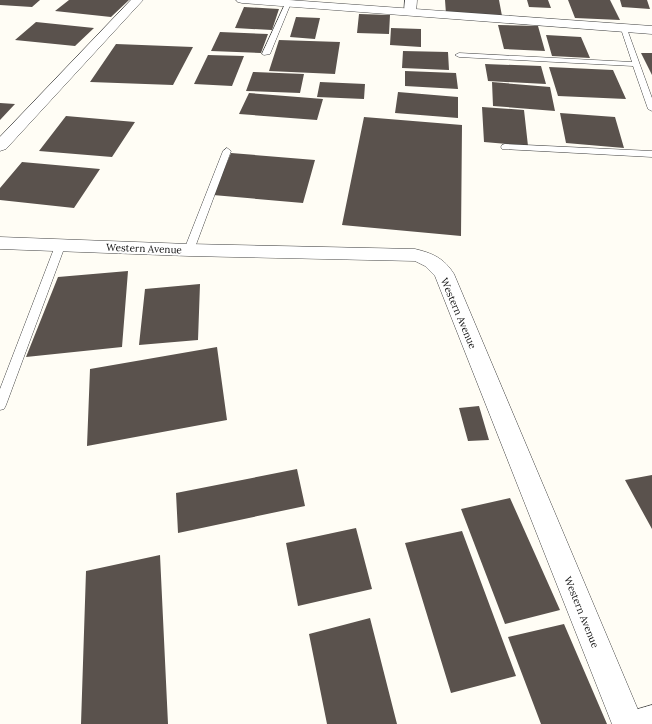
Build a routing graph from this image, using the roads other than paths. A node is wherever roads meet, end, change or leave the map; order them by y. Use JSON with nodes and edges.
{"nodes":[{"id":1,"x":137,"y":0,"type":"edge"},
{"id":2,"x":242,"y":0,"type":"edge"},
{"id":3,"x":411,"y":0,"type":"edge"},
{"id":4,"x":288,"y":4,"type":"junction"},
{"id":5,"x":410,"y":12,"type":"junction"},
{"id":6,"x":624,"y":29,"type":"junction"},
{"id":7,"x":652,"y":30,"type":"edge"},
{"id":8,"x":266,"y":54,"type":"dead end"},
{"id":9,"x":458,"y":55,"type":"dead end"},
{"id":10,"x":636,"y":64,"type":"junction"},
{"id":11,"x":652,"y":110,"type":"edge"},
{"id":12,"x":0,"y":146,"type":"edge"},
{"id":13,"x":505,"y":147,"type":"dead end"},
{"id":14,"x":226,"y":151,"type":"dead end"},
{"id":15,"x":652,"y":154,"type":"edge"},
{"id":16,"x":0,"y":243,"type":"edge"},
{"id":17,"x":60,"y":246,"type":"junction"},
{"id":18,"x":189,"y":250,"type":"junction"},
{"id":19,"x":0,"y":405,"type":"edge"},
{"id":20,"x":652,"y":721,"type":"edge"},
{"id":21,"x":628,"y":724,"type":"edge"},
{"id":22,"x":640,"y":724,"type":"edge"}],
"edges":[{"from":1,"to":12,"type":"street"},
{"from":2,"to":4,"type":"street"},
{"from":3,"to":5,"type":"street"},
{"from":4,"to":5,"type":"street"},
{"from":4,"to":8,"type":"lane"},
{"from":5,"to":6,"type":"street"},
{"from":6,"to":7,"type":"street"},
{"from":6,"to":10,"type":"lane"},
{"from":9,"to":10,"type":"lane"},
{"from":10,"to":11,"type":"lane"},
{"from":13,"to":15,"type":"lane"},
{"from":14,"to":18,"type":"lane"},
{"from":16,"to":17,"type":"street","name":"Western Avenue"},
{"from":17,"to":18,"type":"street","name":"Western Avenue"},
{"from":17,"to":19,"type":"lane"},
{"from":18,"to":21,"type":"street","name":"Western Avenue"},
{"from":20,"to":22,"type":"street"}]}
